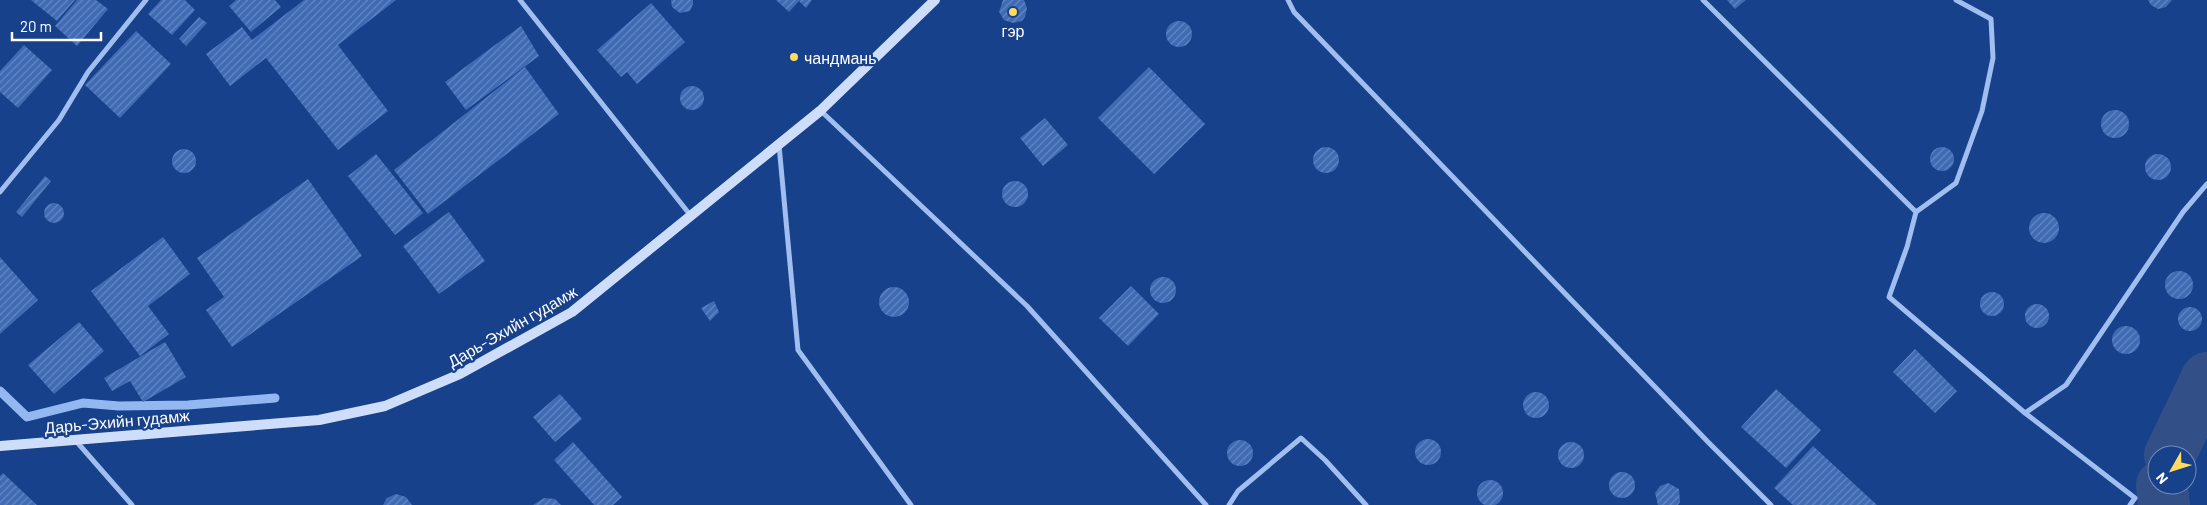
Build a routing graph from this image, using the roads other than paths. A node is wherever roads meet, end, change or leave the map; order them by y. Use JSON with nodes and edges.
{"nodes":[{"id":1,"x":146,"y":0,"type":"edge"},
{"id":2,"x":520,"y":0,"type":"edge"},
{"id":3,"x":935,"y":0,"type":"edge"},
{"id":4,"x":1288,"y":0,"type":"edge"},
{"id":5,"x":1703,"y":0,"type":"edge"},
{"id":6,"x":1956,"y":0,"type":"edge"},
{"id":7,"x":820,"y":111,"type":"junction"},
{"id":8,"x":780,"y":145,"type":"junction"},
{"id":9,"x":2207,"y":184,"type":"edge"},
{"id":10,"x":0,"y":192,"type":"edge"},
{"id":11,"x":1916,"y":212,"type":"junction"},
{"id":12,"x":692,"y":216,"type":"junction"},
{"id":13,"x":2025,"y":414,"type":"junction"},
{"id":14,"x":75,"y":440,"type":"junction"},
{"id":15,"x":0,"y":446,"type":"edge"},
{"id":16,"x":132,"y":505,"type":"edge"},
{"id":17,"x":911,"y":505,"type":"edge"},
{"id":18,"x":1206,"y":505,"type":"edge"},
{"id":19,"x":1229,"y":505,"type":"edge"},
{"id":20,"x":1366,"y":505,"type":"edge"},
{"id":21,"x":1771,"y":505,"type":"edge"},
{"id":22,"x":2130,"y":505,"type":"edge"}],
"edges":[{"from":1,"to":10,"type":"street"},
{"from":2,"to":12,"type":"street"},
{"from":3,"to":7,"type":"main road","name":"Дарь-Эхийн гудамж"},
{"from":4,"to":21,"type":"street"},
{"from":5,"to":11,"type":"street"},
{"from":6,"to":11,"type":"street"},
{"from":7,"to":8,"type":"main road","name":"Дарь-Эхийн гудамж"},
{"from":7,"to":18,"type":"street"},
{"from":8,"to":12,"type":"main road","name":"Дарь-Эхийн гудамж"},
{"from":8,"to":17,"type":"street"},
{"from":9,"to":13,"type":"street"},
{"from":11,"to":13,"type":"street"},
{"from":12,"to":14,"type":"main road","name":"Дарь-Эхийн гудамж"},
{"from":13,"to":22,"type":"street"},
{"from":14,"to":15,"type":"main road","name":"Дарь-Эхийн гудамж"},
{"from":14,"to":16,"type":"street"},
{"from":19,"to":20,"type":"street"}]}
